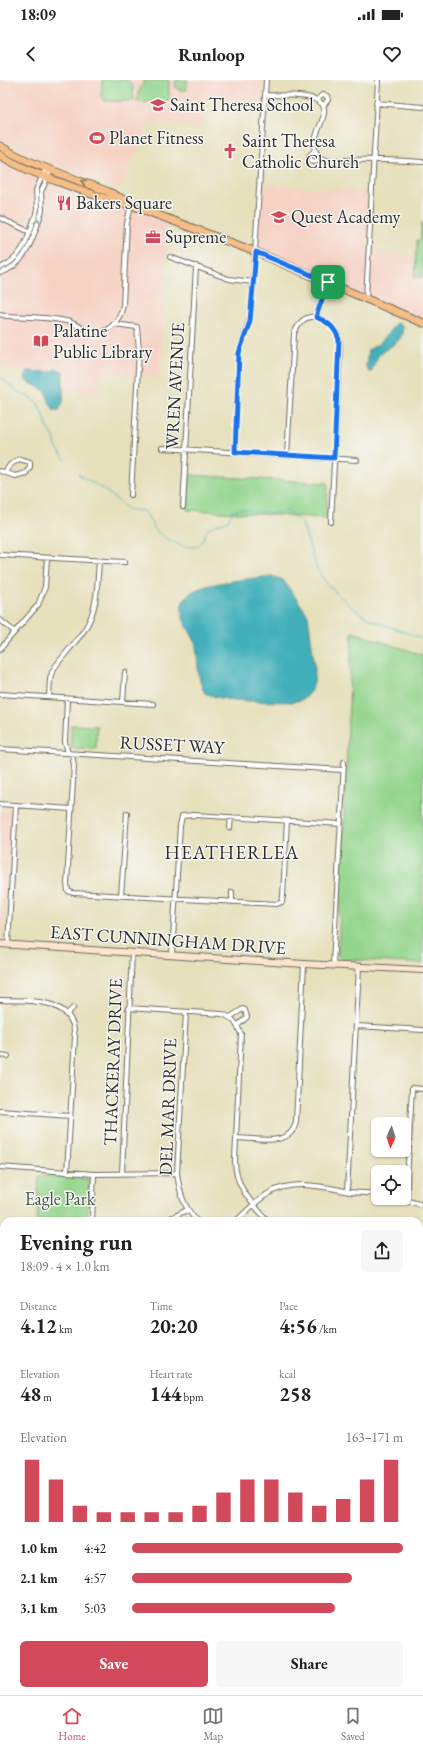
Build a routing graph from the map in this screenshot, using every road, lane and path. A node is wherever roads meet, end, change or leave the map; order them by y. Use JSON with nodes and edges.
{"nodes":[{"id":1,"x":266,"y":80,"type":"edge"},
{"id":2,"x":378,"y":80,"type":"edge"},
{"id":3,"x":265,"y":95,"type":"junction"},
{"id":4,"x":317,"y":100,"type":"junction"},
{"id":5,"x":376,"y":103,"type":"junction"},
{"id":6,"x":322,"y":106,"type":"junction"},
{"id":7,"x":423,"y":106,"type":"edge"},
{"id":8,"x":0,"y":146,"type":"edge"},
{"id":9,"x":315,"y":150,"type":"junction"},
{"id":10,"x":0,"y":156,"type":"edge"},
{"id":11,"x":321,"y":158,"type":"junction"},
{"id":12,"x":373,"y":158,"type":"junction"},
{"id":13,"x":423,"y":162,"type":"edge"},
{"id":14,"x":48,"y":169,"type":"junction"},
{"id":15,"x":45,"y":177,"type":"junction"},
{"id":16,"x":131,"y":206,"type":"junction"},
{"id":17,"x":0,"y":218,"type":"edge"},
{"id":18,"x":29,"y":231,"type":"junction"},
{"id":19,"x":34,"y":234,"type":"junction"},
{"id":20,"x":256,"y":252,"type":"junction"},
{"id":21,"x":170,"y":257,"type":"dead end"},
{"id":22,"x":196,"y":266,"type":"junction"},
{"id":23,"x":0,"y":268,"type":"edge"},
{"id":24,"x":0,"y":273,"type":"edge"},
{"id":25,"x":253,"y":282,"type":"junction"},
{"id":26,"x":328,"y":282,"type":"junction"},
{"id":27,"x":366,"y":298,"type":"junction"},
{"id":28,"x":0,"y":314,"type":"edge"},
{"id":29,"x":316,"y":317,"type":"junction"},
{"id":30,"x":423,"y":322,"type":"edge"},
{"id":31,"x":114,"y":324,"type":"junction"},
{"id":32,"x":162,"y":448,"type":"dead end"},
{"id":33,"x":186,"y":449,"type":"junction"},
{"id":34,"x":235,"y":452,"type":"junction"},
{"id":35,"x":287,"y":456,"type":"junction"},
{"id":36,"x":334,"y":458,"type":"junction"},
{"id":37,"x":357,"y":460,"type":"dead end"},
{"id":38,"x":0,"y":471,"type":"edge"},
{"id":39,"x":5,"y":472,"type":"junction"},
{"id":40,"x":131,"y":495,"type":"dead end"},
{"id":41,"x":182,"y":507,"type":"dead end"},
{"id":42,"x":330,"y":522,"type":"dead end"},
{"id":43,"x":0,"y":555,"type":"edge"},
{"id":44,"x":47,"y":558,"type":"junction"},
{"id":45,"x":99,"y":561,"type":"junction"},
{"id":46,"x":125,"y":562,"type":"dead end"},
{"id":47,"x":0,"y":620,"type":"edge"},
{"id":48,"x":15,"y":632,"type":"junction"},
{"id":49,"x":0,"y":649,"type":"edge"},
{"id":50,"x":125,"y":672,"type":"dead end"},
{"id":51,"x":0,"y":694,"type":"edge"},
{"id":52,"x":49,"y":697,"type":"junction"},
{"id":53,"x":67,"y":699,"type":"junction"},
{"id":54,"x":123,"y":702,"type":"junction"},
{"id":55,"x":153,"y":704,"type":"dead end"},
{"id":56,"x":0,"y":749,"type":"edge"},
{"id":57,"x":70,"y":754,"type":"junction"},
{"id":58,"x":344,"y":762,"type":"dead end"},
{"id":59,"x":343,"y":770,"type":"junction"},
{"id":60,"x":0,"y":804,"type":"edge"},
{"id":61,"x":16,"y":805,"type":"junction"},
{"id":62,"x":71,"y":809,"type":"junction"},
{"id":63,"x":127,"y":813,"type":"dead end"},
{"id":64,"x":231,"y":817,"type":"junction"},
{"id":65,"x":288,"y":821,"type":"junction"},
{"id":66,"x":341,"y":824,"type":"junction"},
{"id":67,"x":230,"y":828,"type":"dead end"},
{"id":68,"x":232,"y":892,"type":"dead end"},
{"id":69,"x":121,"y":896,"type":"junction"},
{"id":70,"x":176,"y":899,"type":"junction"},
{"id":71,"x":232,"y":902,"type":"junction"},
{"id":72,"x":0,"y":944,"type":"edge"},
{"id":73,"x":8,"y":944,"type":"junction"},
{"id":74,"x":132,"y":952,"type":"junction"},
{"id":75,"x":172,"y":954,"type":"junction"},
{"id":76,"x":304,"y":964,"type":"junction"},
{"id":77,"x":333,"y":965,"type":"junction"},
{"id":78,"x":359,"y":967,"type":"junction"},
{"id":79,"x":423,"y":970,"type":"edge"},
{"id":80,"x":0,"y":1000,"type":"edge"},
{"id":81,"x":73,"y":1008,"type":"dead end"},
{"id":82,"x":128,"y":1008,"type":"junction"},
{"id":83,"x":186,"y":1012,"type":"junction"},
{"id":84,"x":66,"y":1015,"type":"junction"},
{"id":85,"x":230,"y":1017,"type":"junction"},
{"id":86,"x":237,"y":1026,"type":"junction"},
{"id":87,"x":357,"y":1026,"type":"junction"},
{"id":88,"x":423,"y":1030,"type":"edge"},
{"id":89,"x":0,"y":1056,"type":"edge"},
{"id":90,"x":8,"y":1056,"type":"dead end"},
{"id":91,"x":423,"y":1089,"type":"edge"},
{"id":92,"x":0,"y":1111,"type":"edge"},
{"id":93,"x":70,"y":1116,"type":"junction"},
{"id":94,"x":236,"y":1138,"type":"junction"},
{"id":95,"x":408,"y":1165,"type":"edge"},
{"id":96,"x":0,"y":1167,"type":"edge"},
{"id":97,"x":67,"y":1172,"type":"junction"},
{"id":98,"x":122,"y":1173,"type":"junction"},
{"id":99,"x":177,"y":1173,"type":"junction"},
{"id":100,"x":94,"y":1174,"type":"junction"},
{"id":101,"x":347,"y":1191,"type":"junction"},
{"id":102,"x":371,"y":1193,"type":"edge"},
{"id":103,"x":411,"y":1202,"type":"edge"},
{"id":104,"x":253,"y":1205,"type":"junction"},
{"id":105,"x":423,"y":1205,"type":"edge"},
{"id":106,"x":187,"y":1210,"type":"junction"},
{"id":107,"x":92,"y":1217,"type":"edge"},
{"id":108,"x":173,"y":1217,"type":"edge"},
{"id":109,"x":193,"y":1217,"type":"edge"},
{"id":110,"x":240,"y":1217,"type":"edge"},
{"id":111,"x":264,"y":1217,"type":"edge"}],
"edges":[{"from":1,"to":3,"type":"street"},
{"from":2,"to":5,"type":"street"},
{"from":3,"to":4,"type":"street"},
{"from":3,"to":20,"type":"street"},
{"from":4,"to":6,"type":"street"},
{"from":4,"to":6,"type":"street"},
{"from":5,"to":7,"type":"street"},
{"from":5,"to":12,"type":"street"},
{"from":6,"to":9,"type":"street"},
{"from":8,"to":14,"type":"main road"},
{"from":9,"to":11,"type":"street"},
{"from":9,"to":11,"type":"street"},
{"from":10,"to":15,"type":"main road"},
{"from":11,"to":12,"type":"street"},
{"from":12,"to":13,"type":"street"},
{"from":12,"to":27,"type":"street"},
{"from":14,"to":15,"type":"street"},
{"from":16,"to":14,"type":"main road","one_way":true},
{"from":15,"to":16,"type":"main road"},
{"from":15,"to":18,"type":"street"},
{"from":19,"to":15,"type":"street","one_way":true},
{"from":16,"to":20,"type":"main road"},
{"from":16,"to":31,"type":"street"},
{"from":17,"to":18,"type":"street"},
{"from":18,"to":19,"type":"street"},
{"from":18,"to":23,"type":"street"},
{"from":19,"to":24,"type":"street"},
{"from":20,"to":25,"type":"street"},
{"from":20,"to":26,"type":"main road"},
{"from":21,"to":22,"type":"street"},
{"from":22,"to":25,"type":"street"},
{"from":22,"to":33,"type":"street","name":"WREN AVENUE"},
{"from":25,"to":34,"type":"street"},
{"from":26,"to":27,"type":"main road"},
{"from":26,"to":29,"type":"street"},
{"from":27,"to":30,"type":"main road"},
{"from":28,"to":31,"type":"street"},
{"from":29,"to":35,"type":"street"},
{"from":29,"to":36,"type":"street"},
{"from":31,"to":40,"type":"street"},
{"from":32,"to":33,"type":"street"},
{"from":33,"to":34,"type":"street"},
{"from":33,"to":41,"type":"street","name":"WREN AVENUE"},
{"from":34,"to":35,"type":"street"},
{"from":35,"to":36,"type":"street"},
{"from":36,"to":37,"type":"street"},
{"from":36,"to":42,"type":"street"},
{"from":38,"to":39,"type":"street"},
{"from":39,"to":39,"type":"street"},
{"from":43,"to":44,"type":"street"},
{"from":44,"to":45,"type":"street"},
{"from":44,"to":48,"type":"street"},
{"from":45,"to":46,"type":"street"},
{"from":45,"to":52,"type":"street"},
{"from":47,"to":48,"type":"street"},
{"from":48,"to":49,"type":"street"},
{"from":50,"to":54,"type":"street"},
{"from":51,"to":52,"type":"street"},
{"from":52,"to":53,"type":"street"},
{"from":53,"to":54,"type":"street"},
{"from":53,"to":57,"type":"street"},
{"from":54,"to":55,"type":"street"},
{"from":56,"to":57,"type":"street","name":"RUSSET WAY"},
{"from":57,"to":59,"type":"street","name":"RUSSET WAY"},
{"from":57,"to":62,"type":"street"},
{"from":58,"to":59,"type":"street"},
{"from":59,"to":66,"type":"street"},
{"from":60,"to":61,"type":"street"},
{"from":61,"to":62,"type":"street"},
{"from":61,"to":73,"type":"street"},
{"from":62,"to":69,"type":"street"},
{"from":63,"to":69,"type":"street"},
{"from":64,"to":65,"type":"street"},
{"from":64,"to":67,"type":"street"},
{"from":64,"to":70,"type":"street"},
{"from":65,"to":66,"type":"street"},
{"from":65,"to":71,"type":"street"},
{"from":66,"to":77,"type":"street"},
{"from":68,"to":71,"type":"street"},
{"from":69,"to":70,"type":"street"},
{"from":70,"to":71,"type":"street"},
{"from":70,"to":75,"type":"street"},
{"from":72,"to":73,"type":"street","name":"EAST CUNNINGHAM DRIVE"},
{"from":73,"to":74,"type":"street","name":"EAST CUNNINGHAM DRIVE"},
{"from":74,"to":75,"type":"street","name":"EAST CUNNINGHAM DRIVE"},
{"from":74,"to":82,"type":"street","name":"THACKERAY DRIVE"},
{"from":75,"to":76,"type":"street","name":"EAST CUNNINGHAM DRIVE"},
{"from":76,"to":77,"type":"street","name":"EAST CUNNINGHAM DRIVE"},
{"from":76,"to":94,"type":"street"},
{"from":77,"to":78,"type":"street","name":"EAST CUNNINGHAM DRIVE"},
{"from":78,"to":79,"type":"street","name":"EAST CUNNINGHAM DRIVE"},
{"from":78,"to":87,"type":"street"},
{"from":80,"to":84,"type":"street"},
{"from":81,"to":84,"type":"street"},
{"from":82,"to":83,"type":"street"},
{"from":82,"to":98,"type":"street","name":"THACKERAY DRIVE"},
{"from":83,"to":85,"type":"street"},
{"from":83,"to":99,"type":"street","name":"DEL MAR DRIVE"},
{"from":84,"to":93,"type":"street"},
{"from":85,"to":86,"type":"street"},
{"from":85,"to":86,"type":"street"},
{"from":86,"to":94,"type":"street"},
{"from":87,"to":88,"type":"street"},
{"from":87,"to":101,"type":"street"},
{"from":89,"to":90,"type":"street"},
{"from":91,"to":95,"type":"street"},
{"from":92,"to":93,"type":"street"},
{"from":93,"to":97,"type":"street"},
{"from":94,"to":104,"type":"street"},
{"from":96,"to":97,"type":"street"},
{"from":97,"to":100,"type":"street"},
{"from":98,"to":99,"type":"street"},
{"from":98,"to":100,"type":"street"},
{"from":99,"to":106,"type":"street","name":"DEL MAR DRIVE"},
{"from":100,"to":107,"type":"street"},
{"from":101,"to":102,"type":"street"},
{"from":101,"to":104,"type":"street"},
{"from":103,"to":105,"type":"street"},
{"from":104,"to":110,"type":"street"},
{"from":104,"to":111,"type":"street"},
{"from":106,"to":108,"type":"street"},
{"from":106,"to":109,"type":"street","name":"DEL MAR DRIVE"}]}
